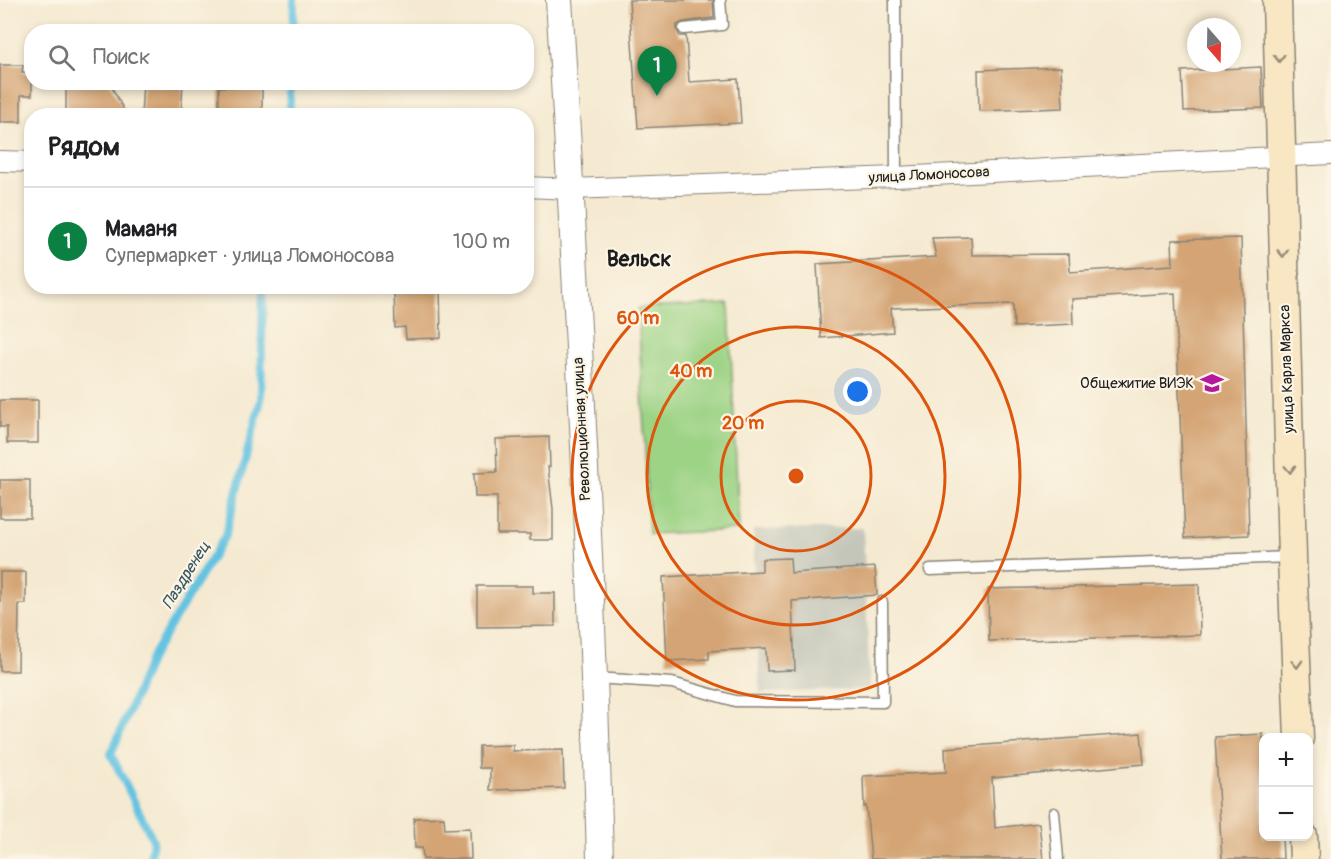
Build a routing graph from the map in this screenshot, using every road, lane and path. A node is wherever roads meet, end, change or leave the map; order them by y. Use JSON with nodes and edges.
{"nodes":[{"id":1,"x":559,"y":0,"type":"edge"},
{"id":2,"x":720,"y":0,"type":"edge"},
{"id":3,"x":895,"y":0,"type":"edge"},
{"id":4,"x":1277,"y":0,"type":"edge"},
{"id":5,"x":684,"y":29,"type":"dead end"},
{"id":6,"x":1331,"y":154,"type":"edge"},
{"id":7,"x":1281,"y":157,"type":"junction"},
{"id":8,"x":0,"y":161,"type":"edge"},
{"id":9,"x":24,"y":162,"type":"edge"},
{"id":10,"x":896,"y":177,"type":"junction"},
{"id":11,"x":534,"y":187,"type":"edge"},
{"id":12,"x":571,"y":189,"type":"junction"},
{"id":13,"x":1292,"y":557,"type":"junction"},
{"id":14,"x":930,"y":570,"type":"dead end"},
{"id":15,"x":882,"y":602,"type":"dead end"},
{"id":16,"x":595,"y":678,"type":"junction"},
{"id":17,"x":1299,"y":733,"type":"edge"},
{"id":18,"x":1054,"y":813,"type":"dead end"},
{"id":19,"x":1303,"y":841,"type":"edge"},
{"id":20,"x":600,"y":859,"type":"edge"},
{"id":21,"x":1058,"y":859,"type":"edge"},
{"id":22,"x":1304,"y":859,"type":"edge"}],
"edges":[{"from":1,"to":12,"type":"street","name":"Революционная улица"},
{"from":2,"to":5,"type":"lane"},
{"from":3,"to":10,"type":"lane"},
{"from":4,"to":7,"type":"main road","name":"улица Карла Маркса","one_way":true},
{"from":6,"to":7,"type":"street","name":"улица Ломоносова"},
{"from":7,"to":10,"type":"street","name":"улица Ломоносова"},
{"from":7,"to":13,"type":"main road","name":"улица Карла Маркса","one_way":true},
{"from":8,"to":9,"type":"street"},
{"from":10,"to":12,"type":"street","name":"улица Ломоносова"},
{"from":11,"to":12,"type":"street","name":"улица Ломоносова"},
{"from":12,"to":16,"type":"street","name":"Революционная улица"},
{"from":13,"to":14,"type":"lane"},
{"from":13,"to":17,"type":"main road","name":"улица Карла Маркса","one_way":true},
{"from":15,"to":16,"type":"lane"},
{"from":16,"to":20,"type":"street","name":"Революционная улица"},
{"from":18,"to":21,"type":"lane"},
{"from":19,"to":22,"type":"main road"}]}
